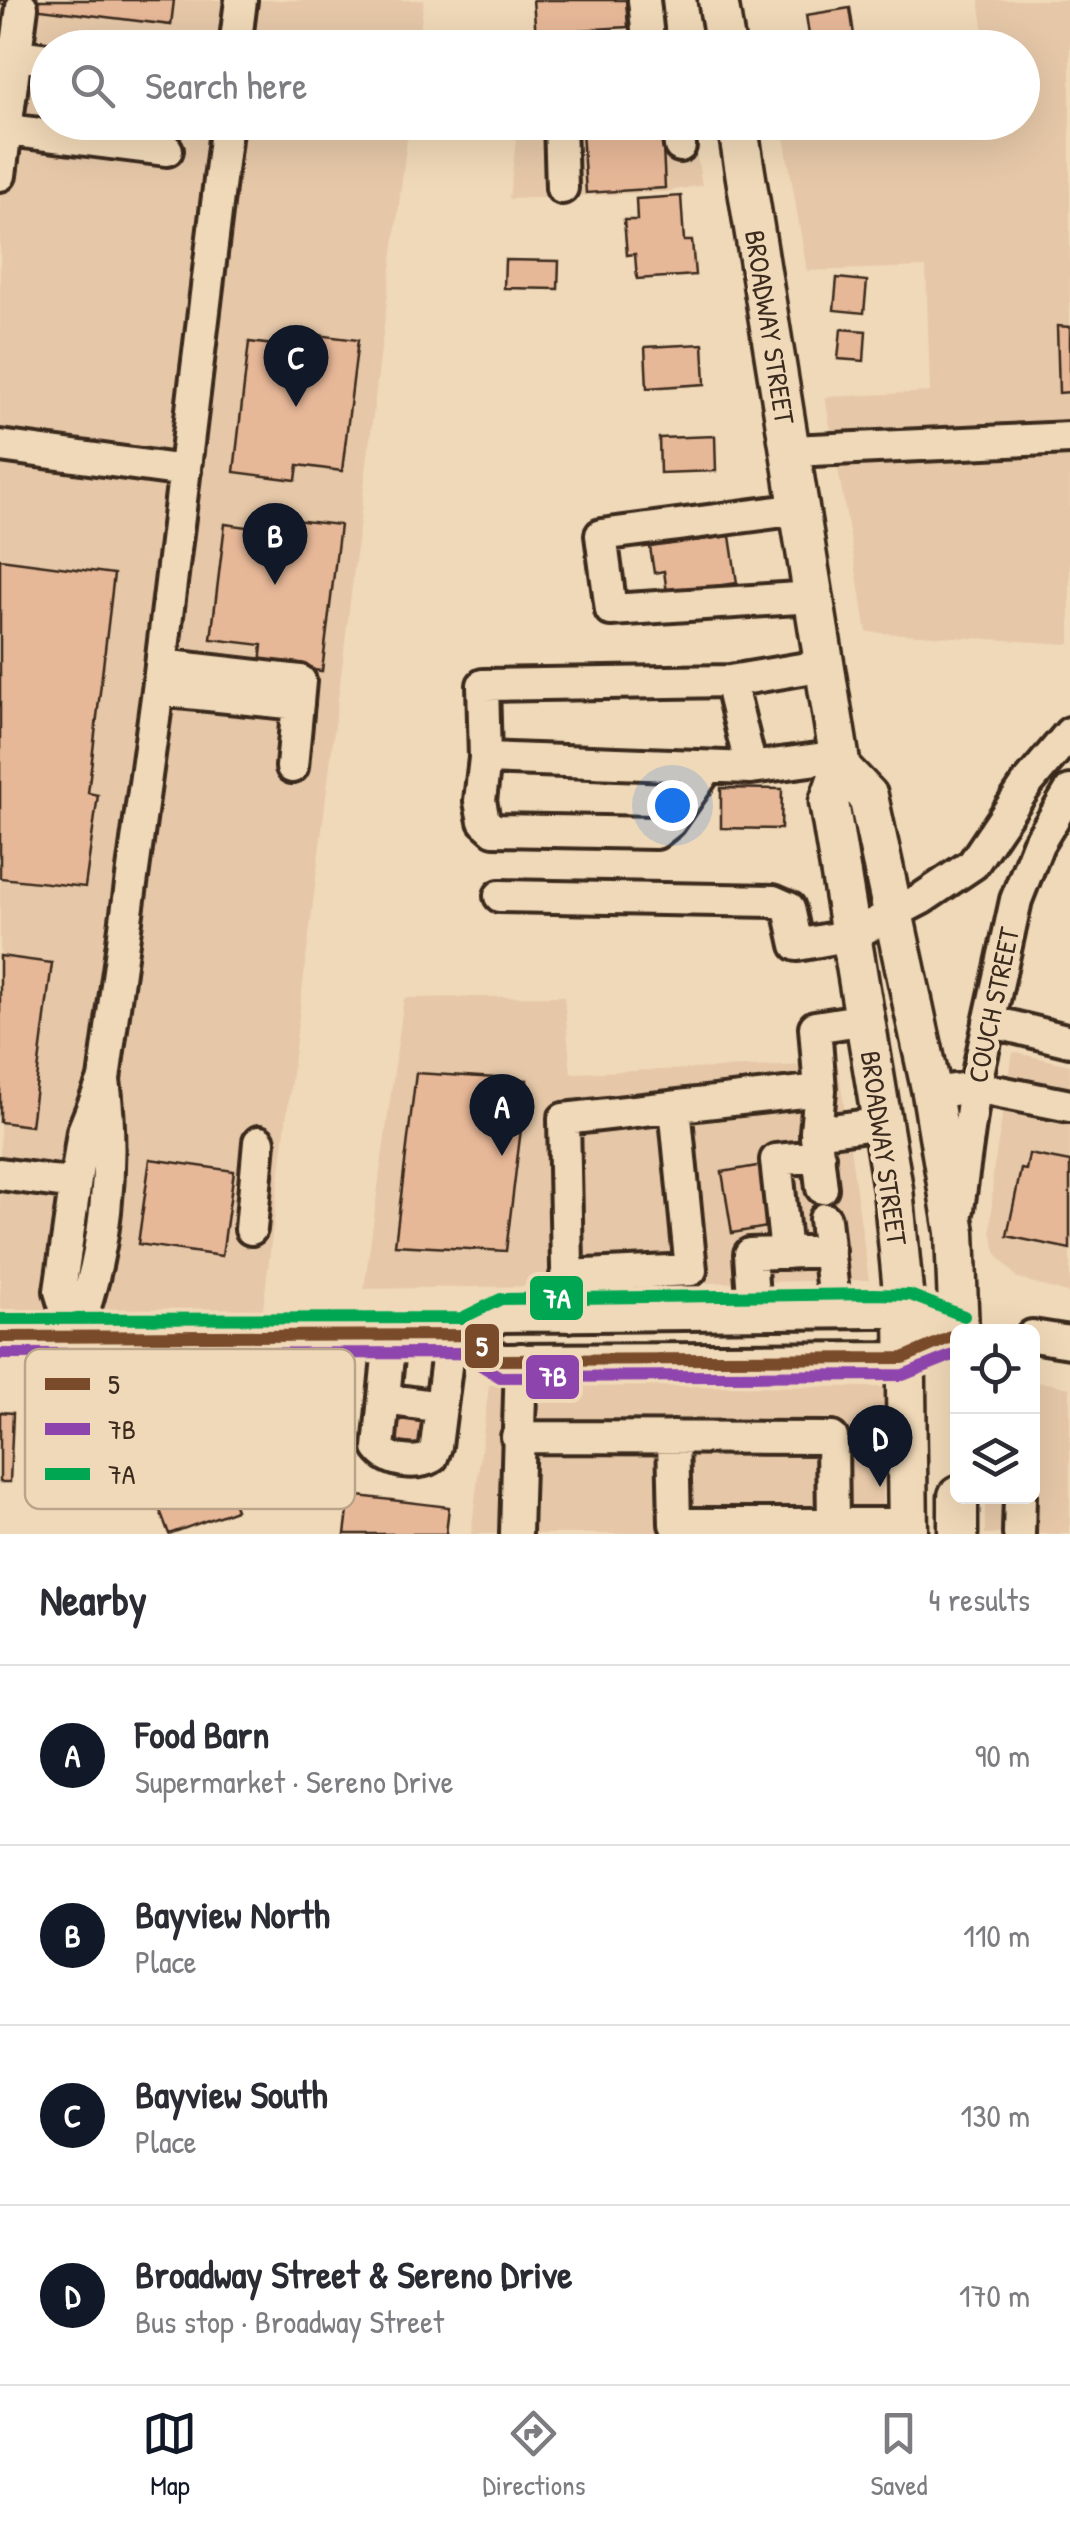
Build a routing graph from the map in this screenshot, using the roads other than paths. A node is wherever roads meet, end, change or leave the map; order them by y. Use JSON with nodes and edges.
{"nodes":[{"id":1,"x":241,"y":0,"type":"edge"},
{"id":2,"x":644,"y":0,"type":"edge"},
{"id":3,"x":718,"y":0,"type":"edge"},
{"id":4,"x":22,"y":7,"type":"dead end"},
{"id":5,"x":237,"y":30,"type":"edge"},
{"id":6,"x":647,"y":30,"type":"edge"},
{"id":7,"x":723,"y":30,"type":"edge"},
{"id":8,"x":7,"y":54,"type":"edge"},
{"id":9,"x":2,"y":130,"type":"edge"},
{"id":10,"x":30,"y":133,"type":"edge"},
{"id":11,"x":84,"y":140,"type":"edge"},
{"id":12,"x":225,"y":140,"type":"edge"},
{"id":13,"x":561,"y":140,"type":"edge"},
{"id":14,"x":741,"y":140,"type":"edge"},
{"id":15,"x":167,"y":150,"type":"dead end"},
{"id":16,"x":0,"y":175,"type":"edge"},
{"id":17,"x":562,"y":188,"type":"dead end"},
{"id":18,"x":1070,"y":438,"type":"edge"},
{"id":19,"x":0,"y":446,"type":"edge"},
{"id":20,"x":790,"y":451,"type":"junction"},
{"id":21,"x":185,"y":471,"type":"junction"},
{"id":22,"x":800,"y":509,"type":"junction"},
{"id":23,"x":814,"y":597,"type":"junction"},
{"id":24,"x":825,"y":665,"type":"junction"},
{"id":25,"x":160,"y":677,"type":"junction"},
{"id":26,"x":730,"y":681,"type":"junction"},
{"id":27,"x":1070,"y":733,"type":"edge"},
{"id":28,"x":485,"y":758,"type":"junction"},
{"id":29,"x":840,"y":762,"type":"junction"},
{"id":30,"x":292,"y":766,"type":"dead end"},
{"id":31,"x":708,"y":767,"type":"junction"},
{"id":32,"x":751,"y":768,"type":"junction"},
{"id":33,"x":1070,"y":790,"type":"edge"},
{"id":34,"x":1056,"y":842,"type":"edge"},
{"id":35,"x":500,"y":896,"type":"dead end"},
{"id":36,"x":893,"y":915,"type":"junction"},
{"id":37,"x":852,"y":935,"type":"junction"},
{"id":38,"x":866,"y":1019,"type":"junction"},
{"id":39,"x":989,"y":1021,"type":"junction"},
{"id":40,"x":1070,"y":1041,"type":"edge"},
{"id":41,"x":104,"y":1080,"type":"junction"},
{"id":42,"x":974,"y":1087,"type":"junction"},
{"id":43,"x":820,"y":1090,"type":"junction"},
{"id":44,"x":932,"y":1093,"type":"junction"},
{"id":45,"x":1070,"y":1106,"type":"edge"},
{"id":46,"x":675,"y":1107,"type":"junction"},
{"id":47,"x":884,"y":1123,"type":"junction"},
{"id":48,"x":258,"y":1142,"type":"dead end"},
{"id":49,"x":817,"y":1144,"type":"junction"},
{"id":50,"x":0,"y":1174,"type":"edge"},
{"id":51,"x":74,"y":1184,"type":"junction"},
{"id":52,"x":251,"y":1229,"type":"dead end"},
{"id":53,"x":955,"y":1232,"type":"junction"},
{"id":54,"x":829,"y":1251,"type":"junction"},
{"id":55,"x":786,"y":1253,"type":"junction"},
{"id":56,"x":566,"y":1276,"type":"junction"},
{"id":57,"x":754,"y":1312,"type":"junction"},
{"id":58,"x":834,"y":1312,"type":"junction"},
{"id":59,"x":905,"y":1312,"type":"junction"},
{"id":60,"x":568,"y":1316,"type":"junction"},
{"id":61,"x":958,"y":1324,"type":"edge"},
{"id":62,"x":950,"y":1330,"type":"edge"},
{"id":63,"x":459,"y":1335,"type":"junction"},
{"id":64,"x":0,"y":1337,"type":"edge"},
{"id":65,"x":74,"y":1337,"type":"junction"},
{"id":66,"x":390,"y":1337,"type":"junction"},
{"id":67,"x":950,"y":1337,"type":"edge"},
{"id":68,"x":1040,"y":1337,"type":"edge"},
{"id":69,"x":1070,"y":1342,"type":"edge"},
{"id":70,"x":903,"y":1358,"type":"junction"},
{"id":71,"x":520,"y":1359,"type":"junction"},
{"id":72,"x":384,"y":1399,"type":"junction"},
{"id":73,"x":441,"y":1407,"type":"junction"},
{"id":74,"x":517,"y":1436,"type":"junction"},
{"id":75,"x":673,"y":1437,"type":"junction"},
{"id":76,"x":958,"y":1504,"type":"edge"},
{"id":77,"x":1020,"y":1504,"type":"edge"},
{"id":78,"x":832,"y":1524,"type":"junction"},
{"id":79,"x":908,"y":1529,"type":"edge"},
{"id":80,"x":516,"y":1534,"type":"edge"},
{"id":81,"x":958,"y":1534,"type":"edge"},
{"id":82,"x":1018,"y":1534,"type":"edge"}],
"edges":[{"from":1,"to":5,"type":"street"},
{"from":2,"to":6,"type":"street"},
{"from":3,"to":7,"type":"main road"},
{"from":4,"to":8,"type":"street"},
{"from":8,"to":9,"type":"street"},
{"from":9,"to":10,"type":"street"},
{"from":9,"to":16,"type":"street"},
{"from":11,"to":15,"type":"street"},
{"from":12,"to":21,"type":"street"},
{"from":13,"to":17,"type":"street"},
{"from":14,"to":20,"type":"main road","name":"BROADWAY STREET"},
{"from":18,"to":20,"type":"street"},
{"from":19,"to":21,"type":"street"},
{"from":20,"to":22,"type":"main road","name":"BROADWAY STREET"},
{"from":21,"to":25,"type":"street"},
{"from":22,"to":23,"type":"main road","name":"BROADWAY STREET"},
{"from":22,"to":23,"type":"street"},
{"from":23,"to":24,"type":"main road","name":"BROADWAY STREET"},
{"from":24,"to":26,"type":"street"},
{"from":24,"to":29,"type":"main road","name":"BROADWAY STREET"},
{"from":25,"to":30,"type":"street"},
{"from":25,"to":41,"type":"street"},
{"from":26,"to":28,"type":"street"},
{"from":26,"to":32,"type":"street"},
{"from":27,"to":36,"type":"street"},
{"from":28,"to":31,"type":"street"},
{"from":28,"to":31,"type":"street"},
{"from":29,"to":32,"type":"street"},
{"from":29,"to":36,"type":"main road","name":"BROADWAY STREET"},
{"from":29,"to":37,"type":"main road","name":"BROADWAY STREET"},
{"from":31,"to":32,"type":"street"},
{"from":33,"to":34,"type":"street","name":"COUCH STREET"},
{"from":34,"to":39,"type":"street","name":"COUCH STREET"},
{"from":35,"to":37,"type":"street"},
{"from":36,"to":37,"type":"street"},
{"from":36,"to":44,"type":"main road","name":"BROADWAY STREET"},
{"from":37,"to":38,"type":"main road","name":"BROADWAY STREET"},
{"from":38,"to":43,"type":"street"},
{"from":38,"to":47,"type":"main road","name":"BROADWAY STREET"},
{"from":39,"to":40,"type":"street"},
{"from":39,"to":42,"type":"street","name":"COUCH STREET"},
{"from":41,"to":51,"type":"street"},
{"from":41,"to":65,"type":"street"},
{"from":42,"to":44,"type":"street"},
{"from":42,"to":45,"type":"street"},
{"from":42,"to":53,"type":"street","name":"COUCH STREET"},
{"from":43,"to":46,"type":"street"},
{"from":43,"to":49,"type":"street"},
{"from":44,"to":53,"type":"main road","name":"BROADWAY STREET"},
{"from":46,"to":56,"type":"street"},
{"from":46,"to":56,"type":"street"},
{"from":47,"to":49,"type":"street"},
{"from":47,"to":59,"type":"main road","name":"BROADWAY STREET"},
{"from":48,"to":52,"type":"street"},
{"from":49,"to":54,"type":"street"},
{"from":49,"to":55,"type":"street"},
{"from":50,"to":51,"type":"street"},
{"from":51,"to":65,"type":"street"},
{"from":53,"to":61,"type":"main road","name":"BROADWAY STREET"},
{"from":54,"to":55,"type":"street"},
{"from":54,"to":58,"type":"street"},
{"from":55,"to":57,"type":"street"},
{"from":56,"to":60,"type":"street"},
{"from":57,"to":58,"type":"street"},
{"from":57,"to":60,"type":"street"},
{"from":58,"to":59,"type":"street"},
{"from":59,"to":62,"type":"street"},
{"from":59,"to":70,"type":"main road","name":"BROADWAY STREET"},
{"from":60,"to":63,"type":"street"},
{"from":63,"to":66,"type":"street"},
{"from":63,"to":71,"type":"street"},
{"from":63,"to":73,"type":"street"},
{"from":64,"to":65,"type":"street"},
{"from":65,"to":66,"type":"street"},
{"from":66,"to":72,"type":"street"},
{"from":67,"to":70,"type":"street"},
{"from":68,"to":69,"type":"street"},
{"from":70,"to":71,"type":"street"},
{"from":70,"to":79,"type":"main road","name":"BROADWAY STREET"},
{"from":71,"to":74,"type":"street"},
{"from":72,"to":73,"type":"street"},
{"from":72,"to":73,"type":"street"},
{"from":74,"to":75,"type":"street"},
{"from":74,"to":80,"type":"street"},
{"from":75,"to":78,"type":"street"},
{"from":75,"to":78,"type":"street"},
{"from":76,"to":81,"type":"main road"},
{"from":77,"to":82,"type":"street"},
{"from":78,"to":79,"type":"street"}]}
